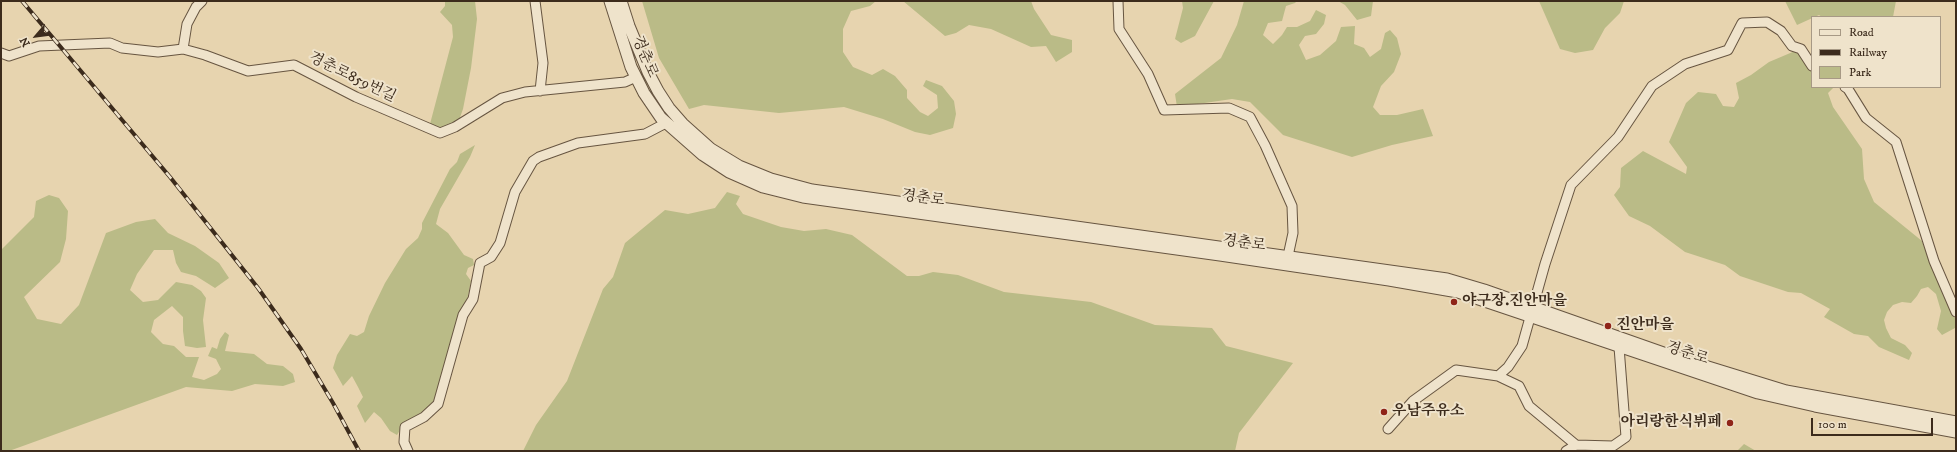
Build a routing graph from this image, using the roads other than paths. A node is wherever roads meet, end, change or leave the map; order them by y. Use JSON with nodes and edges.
{"nodes":[{"id":1,"x":202,"y":1,"type":"edge"},
{"id":2,"x":535,"y":1,"type":"edge"},
{"id":3,"x":610,"y":1,"type":"edge"},
{"id":4,"x":622,"y":1,"type":"edge"},
{"id":5,"x":1118,"y":1,"type":"edge"},
{"id":6,"x":183,"y":49,"type":"junction"},
{"id":7,"x":1,"y":54,"type":"edge"},
{"id":8,"x":1811,"y":64,"type":"edge"},
{"id":9,"x":636,"y":77,"type":"junction"},
{"id":10,"x":1846,"y":88,"type":"edge"},
{"id":11,"x":540,"y":91,"type":"junction"},
{"id":12,"x":666,"y":123,"type":"junction"},
{"id":13,"x":1288,"y":256,"type":"junction"},
{"id":14,"x":1532,"y":312,"type":"junction"},
{"id":15,"x":1956,"y":312,"type":"edge"},
{"id":16,"x":1619,"y":347,"type":"junction"},
{"id":17,"x":1498,"y":376,"type":"junction"},
{"id":18,"x":1956,"y":422,"type":"edge"},
{"id":19,"x":1388,"y":429,"type":"dead end"},
{"id":20,"x":1956,"y":432,"type":"edge"},
{"id":21,"x":1576,"y":445,"type":"junction"},
{"id":22,"x":408,"y":451,"type":"edge"},
{"id":23,"x":1566,"y":451,"type":"edge"}],
"edges":[{"from":1,"to":6,"type":"street"},
{"from":2,"to":11,"type":"street"},
{"from":3,"to":9,"type":"street","name":"경춘로"},
{"from":4,"to":13,"type":"street","name":"경춘로"},
{"from":5,"to":13,"type":"street"},
{"from":6,"to":7,"type":"street","name":"경춘로859번길"},
{"from":6,"to":11,"type":"street","name":"경춘로859번길"},
{"from":8,"to":14,"type":"street"},
{"from":9,"to":11,"type":"street","name":"경춘로859번길"},
{"from":9,"to":12,"type":"street","name":"경춘로"},
{"from":10,"to":15,"type":"street"},
{"from":12,"to":14,"type":"street","name":"경춘로"},
{"from":12,"to":22,"type":"street"},
{"from":13,"to":14,"type":"street","name":"경춘로"},
{"from":14,"to":16,"type":"street","name":"경춘로"},
{"from":14,"to":17,"type":"street"},
{"from":14,"to":18,"type":"street","name":"경춘로"},
{"from":16,"to":20,"type":"street","name":"경춘로"},
{"from":16,"to":21,"type":"street"},
{"from":17,"to":19,"type":"street"},
{"from":17,"to":21,"type":"street"},
{"from":21,"to":23,"type":"street"}]}
